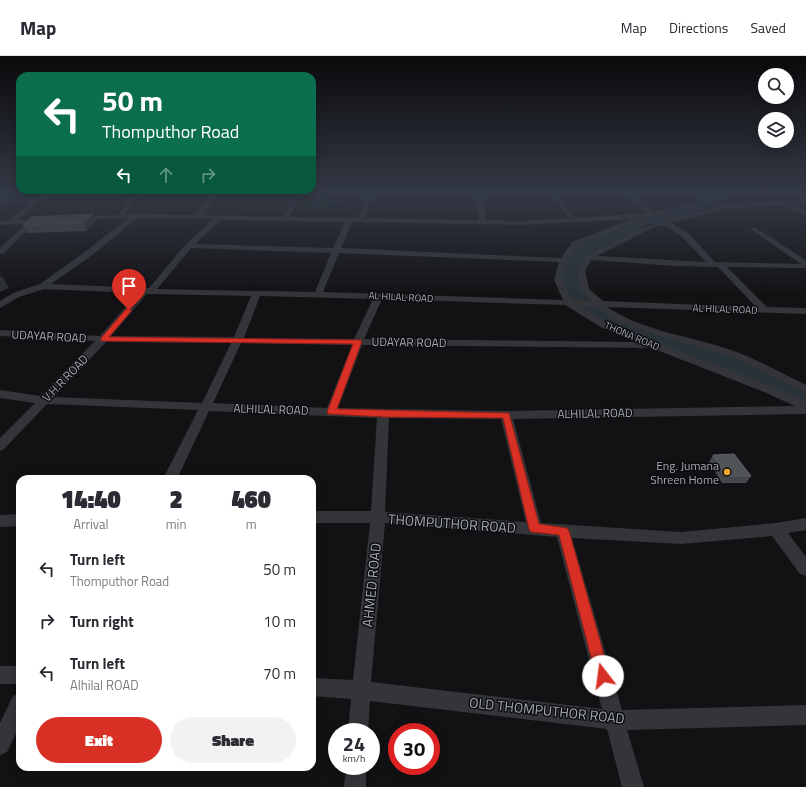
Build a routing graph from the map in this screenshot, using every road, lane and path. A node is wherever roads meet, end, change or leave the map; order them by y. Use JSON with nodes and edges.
{"nodes":[{"id":1,"x":26,"y":227,"type":"edge"},
{"id":2,"x":121,"y":227,"type":"edge"},
{"id":3,"x":209,"y":227,"type":"edge"},
{"id":4,"x":346,"y":227,"type":"edge"},
{"id":5,"x":619,"y":227,"type":"edge"},
{"id":6,"x":650,"y":227,"type":"edge"},
{"id":7,"x":673,"y":227,"type":"edge"},
{"id":8,"x":754,"y":229,"type":"dead end"},
{"id":9,"x":189,"y":246,"type":"junction"},
{"id":10,"x":335,"y":250,"type":"junction"},
{"id":11,"x":0,"y":252,"type":"edge"},
{"id":12,"x":796,"y":256,"type":"junction"},
{"id":13,"x":806,"y":256,"type":"edge"},
{"id":14,"x":588,"y":258,"type":"junction"},
{"id":15,"x":563,"y":260,"type":"junction"},
{"id":16,"x":806,"y":264,"type":"edge"},
{"id":17,"x":716,"y":265,"type":"junction"},
{"id":18,"x":43,"y":286,"type":"junction"},
{"id":19,"x":148,"y":291,"type":"junction"},
{"id":20,"x":256,"y":293,"type":"junction"},
{"id":21,"x":318,"y":294,"type":"junction"},
{"id":22,"x":379,"y":296,"type":"junction"},
{"id":23,"x":569,"y":304,"type":"junction"},
{"id":24,"x":0,"y":305,"type":"edge"},
{"id":25,"x":600,"y":305,"type":"junction"},
{"id":26,"x":765,"y":310,"type":"junction"},
{"id":27,"x":806,"y":311,"type":"edge"},
{"id":28,"x":0,"y":333,"type":"edge"},
{"id":29,"x":103,"y":339,"type":"junction"},
{"id":30,"x":238,"y":340,"type":"junction"},
{"id":31,"x":358,"y":341,"type":"junction"},
{"id":32,"x":651,"y":345,"type":"junction"},
{"id":33,"x":806,"y":389,"type":"edge"},
{"id":34,"x":0,"y":394,"type":"edge"},
{"id":35,"x":43,"y":400,"type":"junction"},
{"id":36,"x":206,"y":407,"type":"junction"},
{"id":37,"x":806,"y":408,"type":"edge"},
{"id":38,"x":331,"y":412,"type":"junction"},
{"id":39,"x":384,"y":414,"type":"junction"},
{"id":40,"x":506,"y":415,"type":"junction"},
{"id":41,"x":0,"y":446,"type":"edge"},
{"id":42,"x":172,"y":475,"type":"edge"},
{"id":43,"x":316,"y":517,"type":"edge"},
{"id":44,"x":378,"y":517,"type":"junction"},
{"id":45,"x":16,"y":520,"type":"edge"},
{"id":46,"x":0,"y":521,"type":"edge"},
{"id":47,"x":806,"y":524,"type":"edge"},
{"id":48,"x":535,"y":529,"type":"junction"},
{"id":49,"x":776,"y":529,"type":"junction"},
{"id":50,"x":563,"y":531,"type":"junction"},
{"id":51,"x":806,"y":569,"type":"edge"},
{"id":52,"x":0,"y":675,"type":"edge"},
{"id":53,"x":16,"y":675,"type":"edge"},
{"id":54,"x":316,"y":687,"type":"edge"},
{"id":55,"x":361,"y":690,"type":"junction"},
{"id":56,"x":16,"y":711,"type":"edge"},
{"id":57,"x":806,"y":715,"type":"edge"},
{"id":58,"x":615,"y":720,"type":"junction"},
{"id":59,"x":359,"y":723,"type":"edge"},
{"id":60,"x":0,"y":745,"type":"edge"},
{"id":61,"x":356,"y":775,"type":"edge"},
{"id":62,"x":355,"y":787,"type":"edge"},
{"id":63,"x":633,"y":787,"type":"edge"}],
"edges":[{"from":1,"to":11,"type":"street"},
{"from":2,"to":18,"type":"street"},
{"from":3,"to":9,"type":"street"},
{"from":4,"to":10,"type":"street"},
{"from":5,"to":15,"type":"street"},
{"from":6,"to":14,"type":"street"},
{"from":7,"to":17,"type":"street"},
{"from":8,"to":12,"type":"street"},
{"from":9,"to":10,"type":"street"},
{"from":9,"to":19,"type":"street"},
{"from":10,"to":15,"type":"street"},
{"from":10,"to":21,"type":"street"},
{"from":12,"to":13,"type":"street"},
{"from":12,"to":16,"type":"street"},
{"from":14,"to":17,"type":"street"},
{"from":14,"to":25,"type":"street"},
{"from":15,"to":23,"type":"street"},
{"from":16,"to":17,"type":"street"},
{"from":17,"to":26,"type":"street"},
{"from":18,"to":19,"type":"street","name":"AL HILAL ROAD"},
{"from":18,"to":24,"type":"street","name":"AL HILAL ROAD"},
{"from":19,"to":20,"type":"street","name":"AL HILAL ROAD"},
{"from":19,"to":29,"type":"street","name":"V.H.R ROAD"},
{"from":20,"to":21,"type":"street","name":"AL HILAL ROAD"},
{"from":20,"to":30,"type":"street"},
{"from":21,"to":22,"type":"street","name":"AL HILAL ROAD"},
{"from":22,"to":23,"type":"street","name":"AL HILAL ROAD"},
{"from":22,"to":31,"type":"street"},
{"from":23,"to":25,"type":"street","name":"AL HILAL ROAD"},
{"from":23,"to":32,"type":"street","name":"THONA ROAD"},
{"from":25,"to":26,"type":"street","name":"AL HILAL ROAD"},
{"from":25,"to":33,"type":"street"},
{"from":26,"to":27,"type":"street","name":"AL HILAL ROAD"},
{"from":28,"to":29,"type":"street","name":"UDAYAR ROAD"},
{"from":29,"to":30,"type":"street","name":"UDAYAR ROAD"},
{"from":29,"to":35,"type":"street","name":"V.H.R ROAD"},
{"from":30,"to":31,"type":"street","name":"UDAYAR ROAD"},
{"from":30,"to":36,"type":"street"},
{"from":31,"to":32,"type":"street","name":"UDAYAR ROAD"},
{"from":31,"to":38,"type":"street"},
{"from":32,"to":37,"type":"street","name":"THONA ROAD"},
{"from":34,"to":35,"type":"street","name":"ALHILAL ROAD"},
{"from":35,"to":36,"type":"street","name":"ALHILAL ROAD"},
{"from":35,"to":41,"type":"street","name":"V.H.R ROAD"},
{"from":36,"to":38,"type":"street","name":"ALHILAL ROAD"},
{"from":36,"to":42,"type":"street"},
{"from":37,"to":40,"type":"street","name":"ALHILAL ROAD"},
{"from":38,"to":39,"type":"street","name":"ALHILAL ROAD"},
{"from":39,"to":40,"type":"street","name":"ALHILAL ROAD"},
{"from":39,"to":44,"type":"street","name":"AHMED ROAD"},
{"from":40,"to":48,"type":"street"},
{"from":43,"to":44,"type":"street","name":"THOMPUTHOR ROAD"},
{"from":44,"to":48,"type":"street","name":"THOMPUTHOR ROAD"},
{"from":44,"to":55,"type":"street","name":"AHMED ROAD"},
{"from":45,"to":46,"type":"street"},
{"from":47,"to":49,"type":"street","name":"THOMPUTHOR ROAD"},
{"from":48,"to":50,"type":"street","name":"THOMPUTHOR ROAD"},
{"from":49,"to":50,"type":"street","name":"THOMPUTHOR ROAD"},
{"from":49,"to":51,"type":"street"},
{"from":50,"to":58,"type":"street"},
{"from":52,"to":53,"type":"street"},
{"from":54,"to":55,"type":"street","name":"OLD THOMPUTHOR ROAD"},
{"from":55,"to":58,"type":"street","name":"OLD THOMPUTHOR ROAD"},
{"from":55,"to":59,"type":"street","name":"AHMED ROAD"},
{"from":56,"to":60,"type":"street"},
{"from":57,"to":58,"type":"street","name":"OLD THOMPUTHOR ROAD"},
{"from":58,"to":63,"type":"street"},
{"from":61,"to":62,"type":"street"}]}
